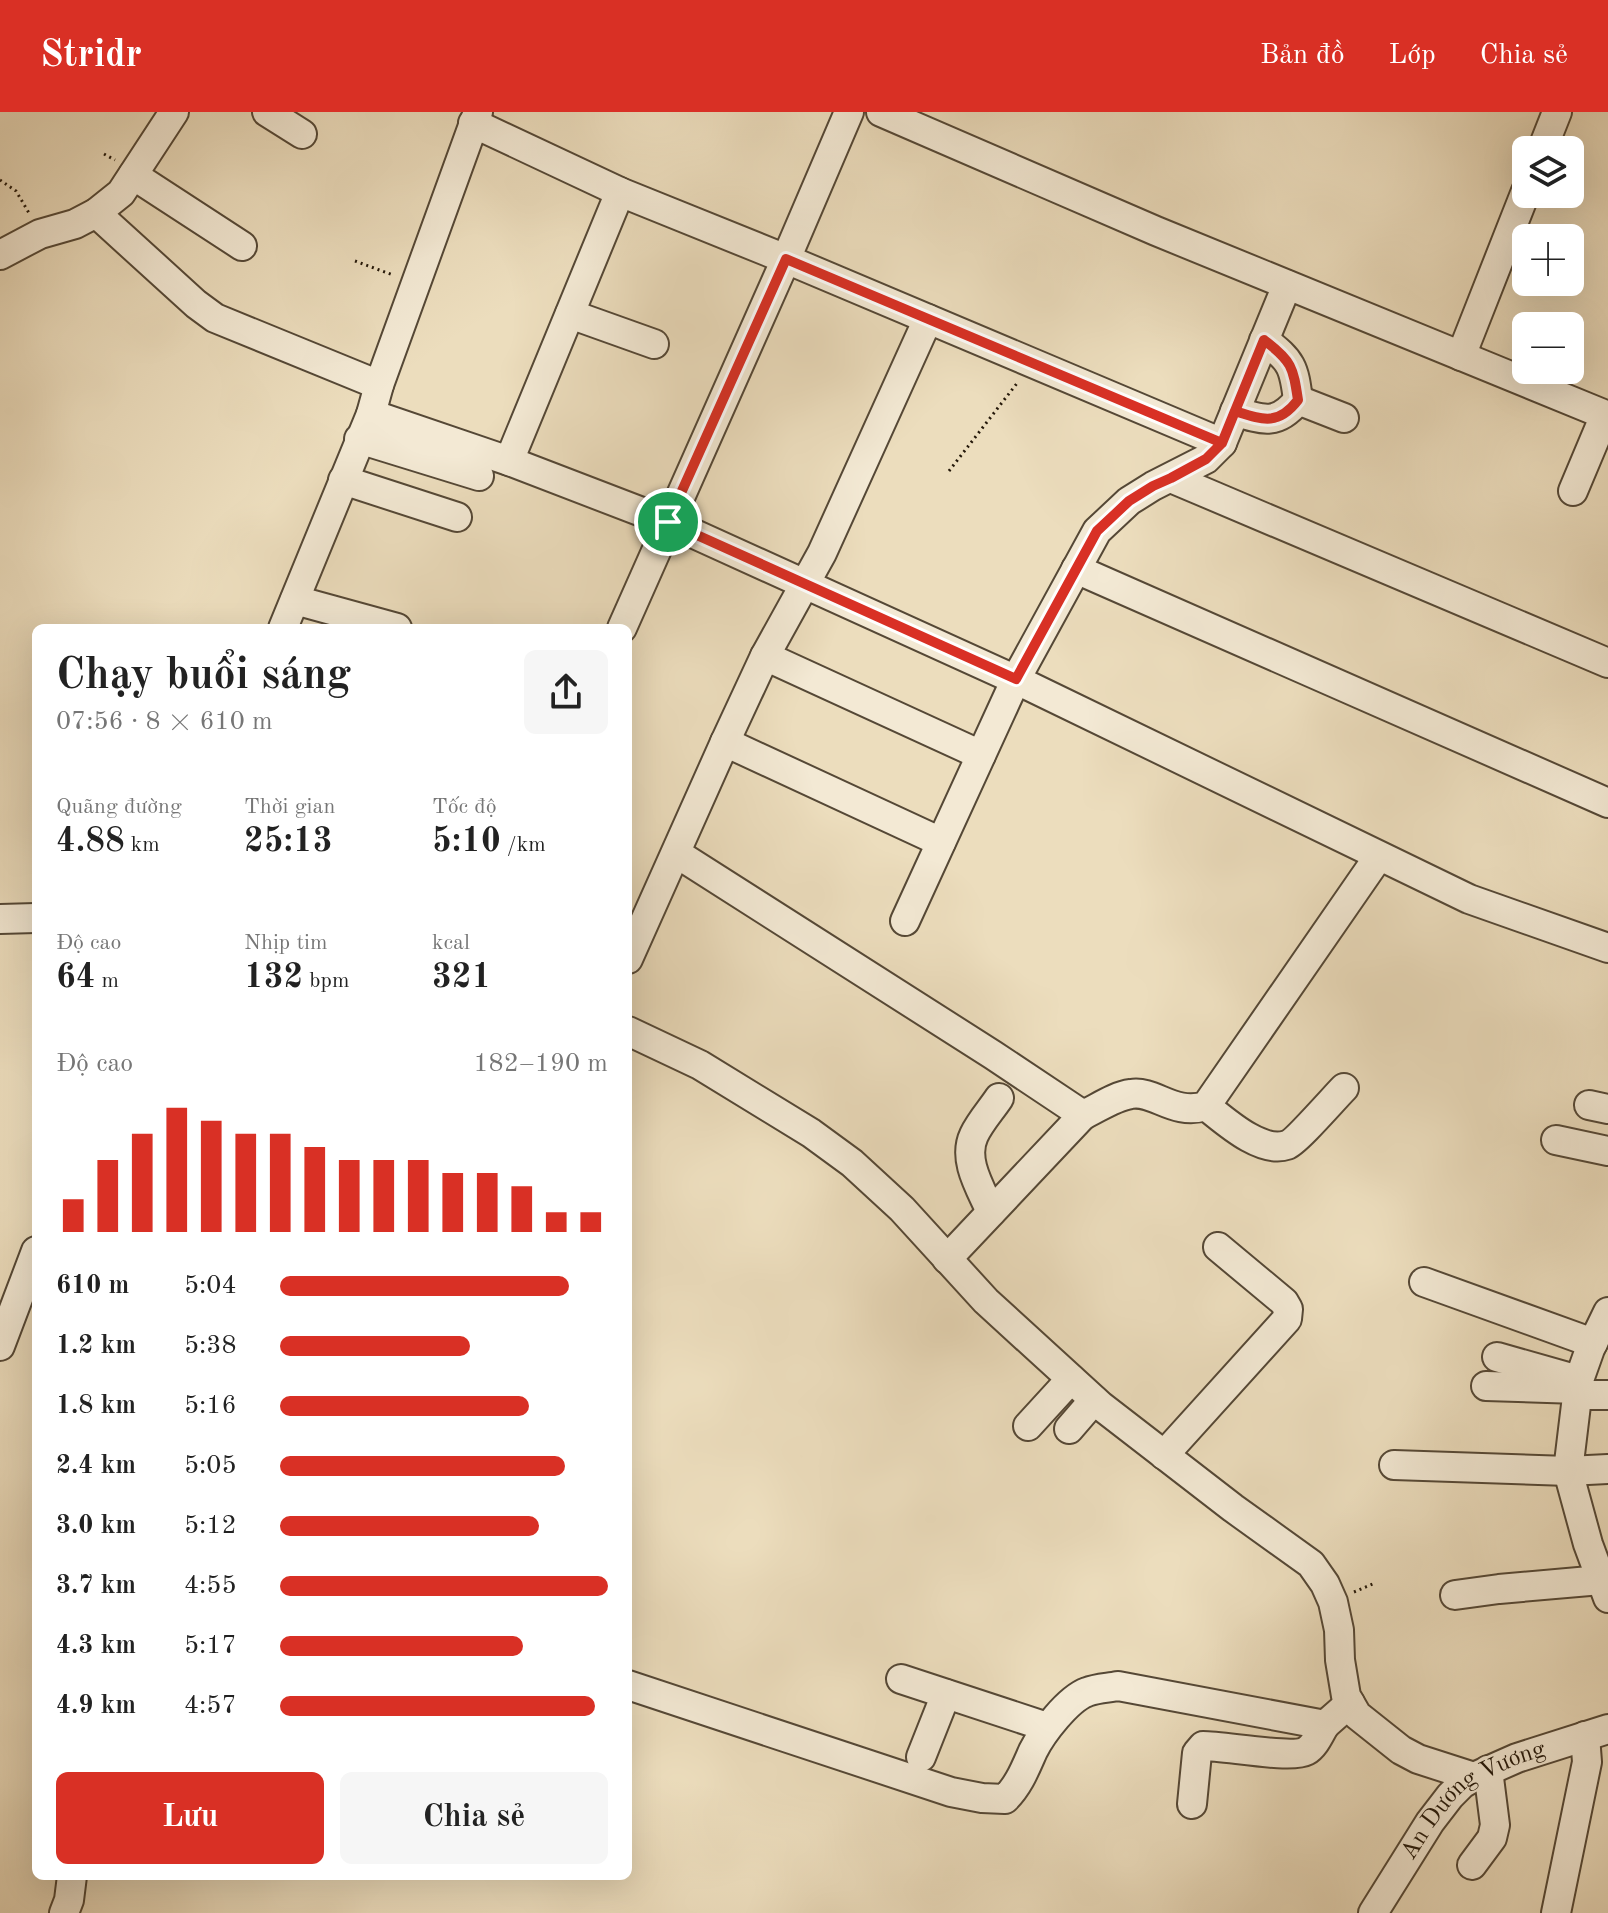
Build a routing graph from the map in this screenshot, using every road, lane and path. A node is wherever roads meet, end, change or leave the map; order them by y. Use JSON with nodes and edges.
{"nodes":[{"id":1,"x":174,"y":112,"type":"edge"},
{"id":2,"x":267,"y":112,"type":"edge"},
{"id":3,"x":849,"y":112,"type":"edge"},
{"id":4,"x":881,"y":112,"type":"edge"},
{"id":5,"x":1557,"y":112,"type":"edge"},
{"id":6,"x":476,"y":118,"type":"edge"},
{"id":7,"x":936,"y":122,"type":"edge"},
{"id":8,"x":302,"y":134,"type":"dead end"},
{"id":9,"x":1548,"y":136,"type":"edge"},
{"id":10,"x":133,"y":175,"type":"junction"},
{"id":11,"x":0,"y":180,"type":"edge"},
{"id":12,"x":620,"y":192,"type":"junction"},
{"id":13,"x":1519,"y":208,"type":"edge"},
{"id":14,"x":96,"y":213,"type":"junction"},
{"id":15,"x":40,"y":234,"type":"junction"},
{"id":16,"x":242,"y":246,"type":"dead end"},
{"id":17,"x":0,"y":255,"type":"edge"},
{"id":18,"x":786,"y":259,"type":"junction"},
{"id":19,"x":355,"y":261,"type":"dead end"},
{"id":20,"x":416,"y":283,"type":"junction"},
{"id":21,"x":1287,"y":285,"type":"junction"},
{"id":22,"x":570,"y":314,"type":"junction"},
{"id":23,"x":928,"y":319,"type":"junction"},
{"id":24,"x":1264,"y":340,"type":"junction"},
{"id":25,"x":654,"y":344,"type":"dead end"},
{"id":26,"x":1461,"y":356,"type":"junction"},
{"id":27,"x":1032,"y":363,"type":"junction"},
{"id":28,"x":379,"y":385,"type":"junction"},
{"id":29,"x":1298,"y":400,"type":"junction"},
{"id":30,"x":1235,"y":411,"type":"junction"},
{"id":31,"x":1607,"y":416,"type":"edge"},
{"id":32,"x":1344,"y":418,"type":"dead end"},
{"id":33,"x":365,"y":426,"type":"junction"},
{"id":34,"x":1222,"y":443,"type":"junction"},
{"id":35,"x":509,"y":461,"type":"junction"},
{"id":36,"x":949,"y":471,"type":"dead end"},
{"id":37,"x":479,"y":476,"type":"dead end"},
{"id":38,"x":1171,"y":478,"type":"junction"},
{"id":39,"x":343,"y":480,"type":"junction"},
{"id":40,"x":1573,"y":491,"type":"dead end"},
{"id":41,"x":457,"y":517,"type":"dead end"},
{"id":42,"x":668,"y":522,"type":"junction"},
{"id":43,"x":1076,"y":569,"type":"junction"},
{"id":44,"x":805,"y":584,"type":"junction"},
{"id":45,"x":295,"y":600,"type":"junction"},
{"id":46,"x":363,"y":623,"type":"edge"},
{"id":47,"x":285,"y":624,"type":"edge"},
{"id":48,"x":624,"y":624,"type":"edge"},
{"id":49,"x":765,"y":656,"type":"junction"},
{"id":50,"x":1608,"y":663,"type":"edge"},
{"id":51,"x":1016,"y":679,"type":"junction"},
{"id":52,"x":725,"y":742,"type":"junction"},
{"id":53,"x":981,"y":755,"type":"junction"},
{"id":54,"x":1608,"y":803,"type":"edge"},
{"id":55,"x":941,"y":842,"type":"junction"},
{"id":56,"x":676,"y":853,"type":"junction"},
{"id":57,"x":1379,"y":856,"type":"junction"},
{"id":58,"x":32,"y":918,"type":"edge"},
{"id":59,"x":0,"y":919,"type":"edge"},
{"id":60,"x":905,"y":921,"type":"dead end"},
{"id":61,"x":1608,"y":948,"type":"edge"},
{"id":62,"x":632,"y":950,"type":"edge"},
{"id":63,"x":632,"y":1033,"type":"edge"},
{"id":64,"x":1344,"y":1088,"type":"dead end"},
{"id":65,"x":999,"y":1098,"type":"dead end"},
{"id":66,"x":1206,"y":1106,"type":"junction"},
{"id":67,"x":1083,"y":1115,"type":"junction"},
{"id":68,"x":1556,"y":1140,"type":"dead end"},
{"id":69,"x":1608,"y":1151,"type":"edge"},
{"id":70,"x":991,"y":1212,"type":"junction"},
{"id":71,"x":1218,"y":1247,"type":"dead end"},
{"id":72,"x":947,"y":1259,"type":"junction"},
{"id":73,"x":32,"y":1262,"type":"edge"},
{"id":74,"x":1424,"y":1282,"type":"dead end"},
{"id":75,"x":1608,"y":1312,"type":"edge"},
{"id":76,"x":0,"y":1346,"type":"edge"},
{"id":77,"x":1597,"y":1347,"type":"edge"},
{"id":78,"x":1497,"y":1357,"type":"dead end"},
{"id":79,"x":1071,"y":1379,"type":"junction"},
{"id":80,"x":1486,"y":1386,"type":"dead end"},
{"id":81,"x":1578,"y":1388,"type":"junction"},
{"id":82,"x":1608,"y":1395,"type":"edge"},
{"id":83,"x":1094,"y":1400,"type":"junction"},
{"id":84,"x":1028,"y":1426,"type":"dead end"},
{"id":85,"x":1069,"y":1429,"type":"dead end"},
{"id":86,"x":1164,"y":1455,"type":"junction"},
{"id":87,"x":1394,"y":1465,"type":"dead end"},
{"id":88,"x":1608,"y":1469,"type":"edge"},
{"id":89,"x":1568,"y":1471,"type":"junction"},
{"id":90,"x":1605,"y":1589,"type":"edge"},
{"id":91,"x":1455,"y":1595,"type":"dead end"},
{"id":92,"x":901,"y":1679,"type":"dead end"},
{"id":93,"x":632,"y":1686,"type":"edge"},
{"id":94,"x":946,"y":1694,"type":"junction"},
{"id":95,"x":1350,"y":1703,"type":"junction"},
{"id":96,"x":1325,"y":1725,"type":"junction"},
{"id":97,"x":1047,"y":1727,"type":"junction"},
{"id":98,"x":1597,"y":1748,"type":"edge"},
{"id":99,"x":921,"y":1757,"type":"dead end"},
{"id":100,"x":1481,"y":1773,"type":"junction"},
{"id":101,"x":1192,"y":1804,"type":"dead end"},
{"id":102,"x":1472,"y":1865,"type":"dead end"},
{"id":103,"x":72,"y":1880,"type":"edge"},
{"id":104,"x":64,"y":1913,"type":"edge"},
{"id":105,"x":1373,"y":1913,"type":"edge"},
{"id":106,"x":1556,"y":1913,"type":"edge"}],
"edges":[{"from":1,"to":10,"type":"street"},
{"from":2,"to":8,"type":"street"},
{"from":3,"to":18,"type":"street"},
{"from":4,"to":7,"type":"street"},
{"from":5,"to":9,"type":"street"},
{"from":6,"to":12,"type":"street"},
{"from":6,"to":20,"type":"street"},
{"from":7,"to":21,"type":"street"},
{"from":10,"to":14,"type":"street"},
{"from":10,"to":16,"type":"street"},
{"from":11,"to":15,"type":"path"},
{"from":12,"to":18,"type":"street"},
{"from":12,"to":22,"type":"street"},
{"from":13,"to":26,"type":"street"},
{"from":14,"to":15,"type":"street"},
{"from":14,"to":28,"type":"street"},
{"from":15,"to":17,"type":"street"},
{"from":18,"to":23,"type":"street"},
{"from":18,"to":42,"type":"street"},
{"from":19,"to":20,"type":"path"},
{"from":20,"to":28,"type":"street"},
{"from":21,"to":24,"type":"street"},
{"from":21,"to":26,"type":"street"},
{"from":22,"to":25,"type":"street"},
{"from":22,"to":35,"type":"street"},
{"from":23,"to":27,"type":"street"},
{"from":23,"to":44,"type":"street"},
{"from":24,"to":29,"type":"street"},
{"from":24,"to":30,"type":"street"},
{"from":26,"to":31,"type":"street"},
{"from":27,"to":34,"type":"street"},
{"from":27,"to":36,"type":"path"},
{"from":28,"to":33,"type":"street"},
{"from":29,"to":30,"type":"street"},
{"from":29,"to":32,"type":"street"},
{"from":30,"to":34,"type":"street"},
{"from":31,"to":40,"type":"street"},
{"from":33,"to":35,"type":"street"},
{"from":33,"to":37,"type":"street"},
{"from":33,"to":39,"type":"street"},
{"from":34,"to":38,"type":"street"},
{"from":35,"to":42,"type":"street"},
{"from":38,"to":43,"type":"street"},
{"from":38,"to":50,"type":"street"},
{"from":39,"to":41,"type":"street"},
{"from":39,"to":45,"type":"street"},
{"from":42,"to":44,"type":"street"},
{"from":42,"to":48,"type":"street"},
{"from":43,"to":51,"type":"street"},
{"from":43,"to":54,"type":"street"},
{"from":44,"to":49,"type":"street"},
{"from":44,"to":51,"type":"street"},
{"from":45,"to":46,"type":"street"},
{"from":45,"to":47,"type":"street"},
{"from":49,"to":52,"type":"street"},
{"from":49,"to":53,"type":"street"},
{"from":51,"to":53,"type":"street"},
{"from":51,"to":57,"type":"street"},
{"from":52,"to":55,"type":"street"},
{"from":52,"to":56,"type":"street"},
{"from":53,"to":55,"type":"street"},
{"from":55,"to":60,"type":"street"},
{"from":56,"to":62,"type":"street"},
{"from":56,"to":67,"type":"street"},
{"from":57,"to":61,"type":"street"},
{"from":57,"to":66,"type":"street"},
{"from":58,"to":59,"type":"street"},
{"from":63,"to":72,"type":"street"},
{"from":64,"to":66,"type":"street"},
{"from":65,"to":70,"type":"street"},
{"from":66,"to":67,"type":"street"},
{"from":67,"to":70,"type":"street"},
{"from":68,"to":69,"type":"street"},
{"from":70,"to":72,"type":"street"},
{"from":71,"to":86,"type":"street"},
{"from":72,"to":79,"type":"street"},
{"from":73,"to":76,"type":"street"},
{"from":74,"to":77,"type":"street"},
{"from":75,"to":77,"type":"street"},
{"from":77,"to":81,"type":"street"},
{"from":78,"to":81,"type":"street"},
{"from":79,"to":83,"type":"street"},
{"from":79,"to":84,"type":"street"},
{"from":80,"to":81,"type":"street"},
{"from":81,"to":82,"type":"street"},
{"from":81,"to":89,"type":"street"},
{"from":83,"to":85,"type":"street"},
{"from":83,"to":86,"type":"street"},
{"from":86,"to":95,"type":"street"},
{"from":87,"to":89,"type":"street"},
{"from":88,"to":89,"type":"street"},
{"from":89,"to":90,"type":"street"},
{"from":90,"to":91,"type":"street"},
{"from":92,"to":94,"type":"street"},
{"from":93,"to":97,"type":"street"},
{"from":94,"to":97,"type":"street"},
{"from":94,"to":99,"type":"street"},
{"from":95,"to":96,"type":"street"},
{"from":95,"to":100,"type":"street"},
{"from":96,"to":97,"type":"street"},
{"from":96,"to":101,"type":"street"},
{"from":98,"to":100,"type":"street","name":"An Dương Vương"},
{"from":98,"to":106,"type":"street"},
{"from":100,"to":102,"type":"street"},
{"from":100,"to":105,"type":"street","name":"An Dương Vương"},
{"from":103,"to":104,"type":"street"}]}
